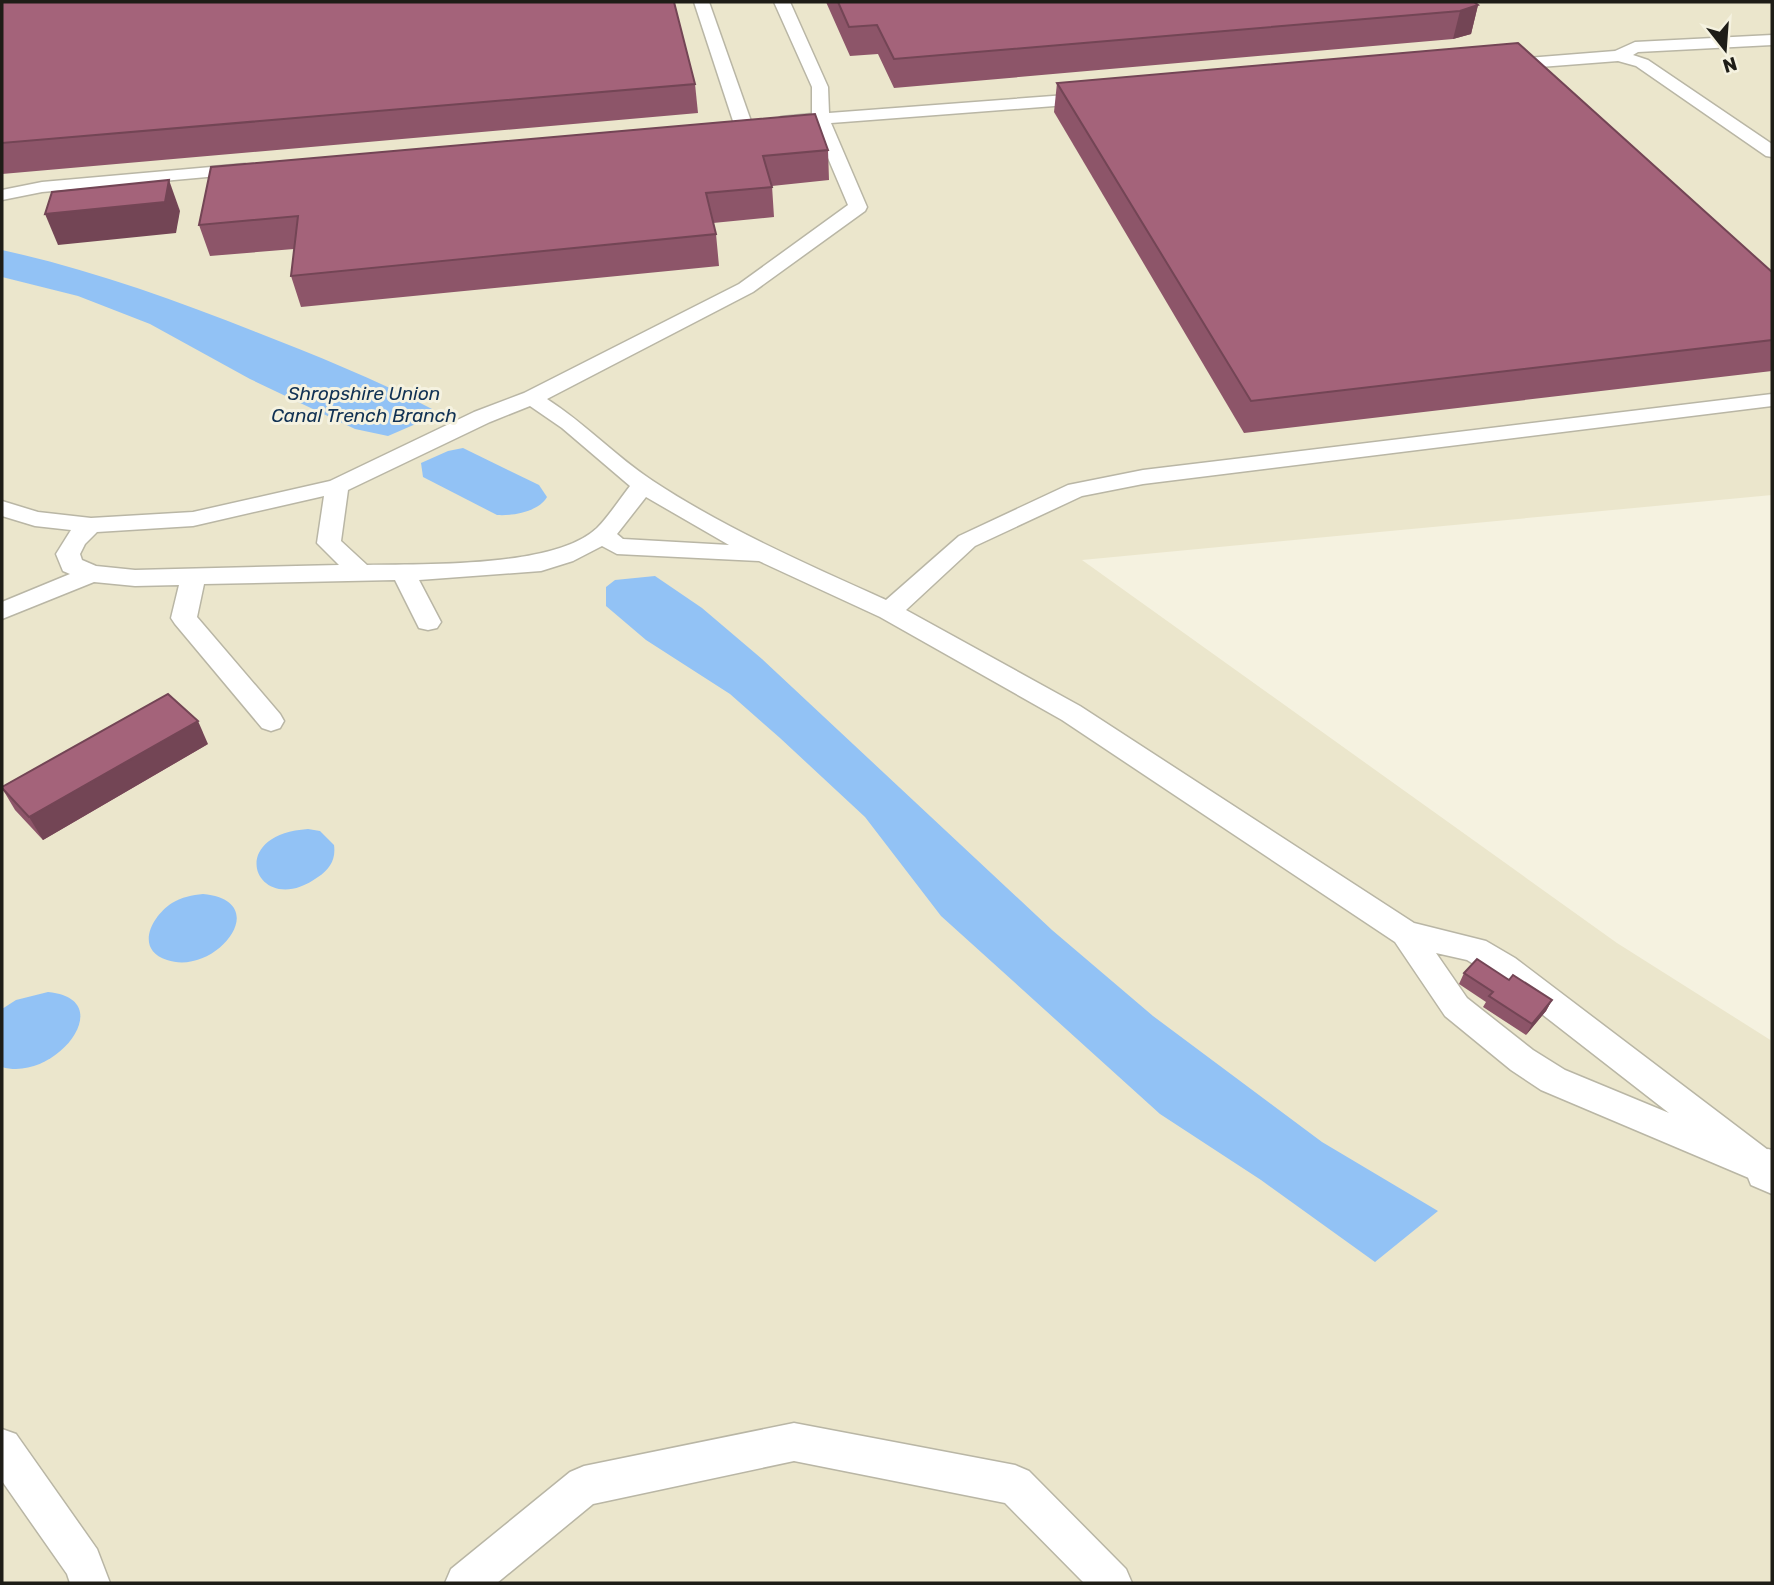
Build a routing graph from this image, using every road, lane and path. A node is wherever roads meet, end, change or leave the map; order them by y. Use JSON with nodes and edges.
{"nodes":[{"id":1,"x":701,"y":2,"type":"edge"},
{"id":2,"x":782,"y":2,"type":"edge"},
{"id":3,"x":1772,"y":40,"type":"edge"},
{"id":4,"x":1619,"y":56,"type":"junction"},
{"id":5,"x":1520,"y":64,"type":"junction"},
{"id":6,"x":1479,"y":67,"type":"edge"},
{"id":7,"x":1541,"y":81,"type":"edge"},
{"id":8,"x":1109,"y":96,"type":"edge"},
{"id":9,"x":821,"y":120,"type":"junction"},
{"id":10,"x":1772,"y":152,"type":"edge"},
{"id":11,"x":270,"y":167,"type":"edge"},
{"id":12,"x":2,"y":195,"type":"edge"},
{"id":13,"x":532,"y":398,"type":"junction"},
{"id":14,"x":1772,"y":401,"type":"edge"},
{"id":15,"x":643,"y":485,"type":"junction"},
{"id":16,"x":337,"y":486,"type":"junction"},
{"id":17,"x":2,"y":508,"type":"edge"},
{"id":18,"x":91,"y":525,"type":"junction"},
{"id":19,"x":604,"y":535,"type":"junction"},
{"id":20,"x":764,"y":554,"type":"junction"},
{"id":21,"x":403,"y":571,"type":"junction"},
{"id":22,"x":359,"y":572,"type":"junction"},
{"id":23,"x":91,"y":574,"type":"junction"},
{"id":24,"x":193,"y":576,"type":"junction"},
{"id":25,"x":2,"y":611,"type":"edge"},
{"id":26,"x":889,"y":611,"type":"junction"},
{"id":27,"x":428,"y":622,"type":"dead end"},
{"id":28,"x":271,"y":721,"type":"dead end"},
{"id":29,"x":1406,"y":933,"type":"junction"},
{"id":30,"x":1770,"y":1171,"type":"edge"},
{"id":31,"x":2,"y":1448,"type":"edge"},
{"id":32,"x":90,"y":1583,"type":"edge"},
{"id":33,"x":465,"y":1583,"type":"edge"},
{"id":34,"x":1112,"y":1583,"type":"edge"}],
"edges":[{"from":1,"to":9,"type":"lane"},
{"from":2,"to":9,"type":"lane"},
{"from":3,"to":4,"type":"lane"},
{"from":4,"to":5,"type":"lane"},
{"from":4,"to":10,"type":"lane"},
{"from":5,"to":6,"type":"lane"},
{"from":5,"to":7,"type":"lane"},
{"from":8,"to":9,"type":"lane"},
{"from":9,"to":13,"type":"lane"},
{"from":11,"to":12,"type":"lane"},
{"from":13,"to":15,"type":"lane"},
{"from":13,"to":16,"type":"lane"},
{"from":14,"to":26,"type":"lane"},
{"from":15,"to":19,"type":"lane"},
{"from":15,"to":20,"type":"lane"},
{"from":16,"to":18,"type":"lane"},
{"from":16,"to":22,"type":"lane"},
{"from":17,"to":18,"type":"lane"},
{"from":18,"to":23,"type":"lane"},
{"from":19,"to":20,"type":"lane"},
{"from":19,"to":21,"type":"lane"},
{"from":20,"to":26,"type":"lane"},
{"from":21,"to":22,"type":"lane"},
{"from":21,"to":27,"type":"lane"},
{"from":22,"to":24,"type":"lane"},
{"from":23,"to":24,"type":"lane"},
{"from":23,"to":25,"type":"lane"},
{"from":24,"to":28,"type":"lane"},
{"from":26,"to":29,"type":"lane"},
{"from":29,"to":30,"type":"lane"},
{"from":29,"to":30,"type":"lane"},
{"from":31,"to":32,"type":"lane"},
{"from":33,"to":34,"type":"lane"}]}
